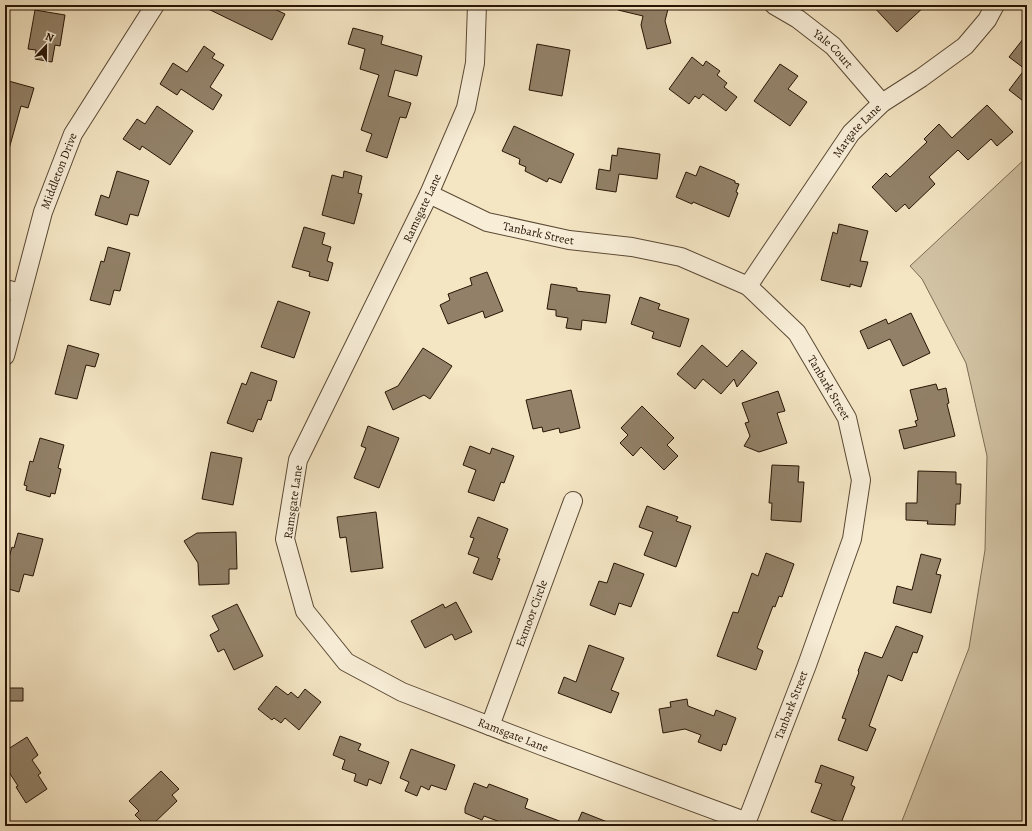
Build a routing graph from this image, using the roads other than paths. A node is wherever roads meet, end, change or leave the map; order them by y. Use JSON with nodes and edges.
{"nodes":[{"id":1,"x":155,"y":5,"type":"edge"},
{"id":2,"x":477,"y":5,"type":"edge"},
{"id":3,"x":774,"y":5,"type":"edge"},
{"id":4,"x":995,"y":5,"type":"edge"},
{"id":5,"x":882,"y":103,"type":"junction"},
{"id":6,"x":429,"y":194,"type":"junction"},
{"id":7,"x":748,"y":286,"type":"junction"},
{"id":8,"x":13,"y":291,"type":"edge"},
{"id":9,"x":5,"y":356,"type":"edge"},
{"id":10,"x":573,"y":501,"type":"dead end"},
{"id":11,"x":490,"y":726,"type":"junction"},
{"id":12,"x":746,"y":824,"type":"edge"}],
"edges":[{"from":1,"to":8,"type":"street","name":"Middleton Drive"},
{"from":2,"to":6,"type":"street","name":"Ramsgate Lane"},
{"from":3,"to":5,"type":"street","name":"Yale Court"},
{"from":4,"to":5,"type":"street","name":"Margate Lane"},
{"from":5,"to":7,"type":"street","name":"Margate Lane"},
{"from":6,"to":7,"type":"street","name":"Tanbark Street"},
{"from":6,"to":11,"type":"street","name":"Ramsgate Lane"},
{"from":7,"to":12,"type":"street","name":"Tanbark Street"},
{"from":8,"to":9,"type":"street","name":"Middleton Drive"},
{"from":10,"to":11,"type":"street","name":"Exmoor Circle"},
{"from":11,"to":12,"type":"street","name":"Ramsgate Lane"}]}
